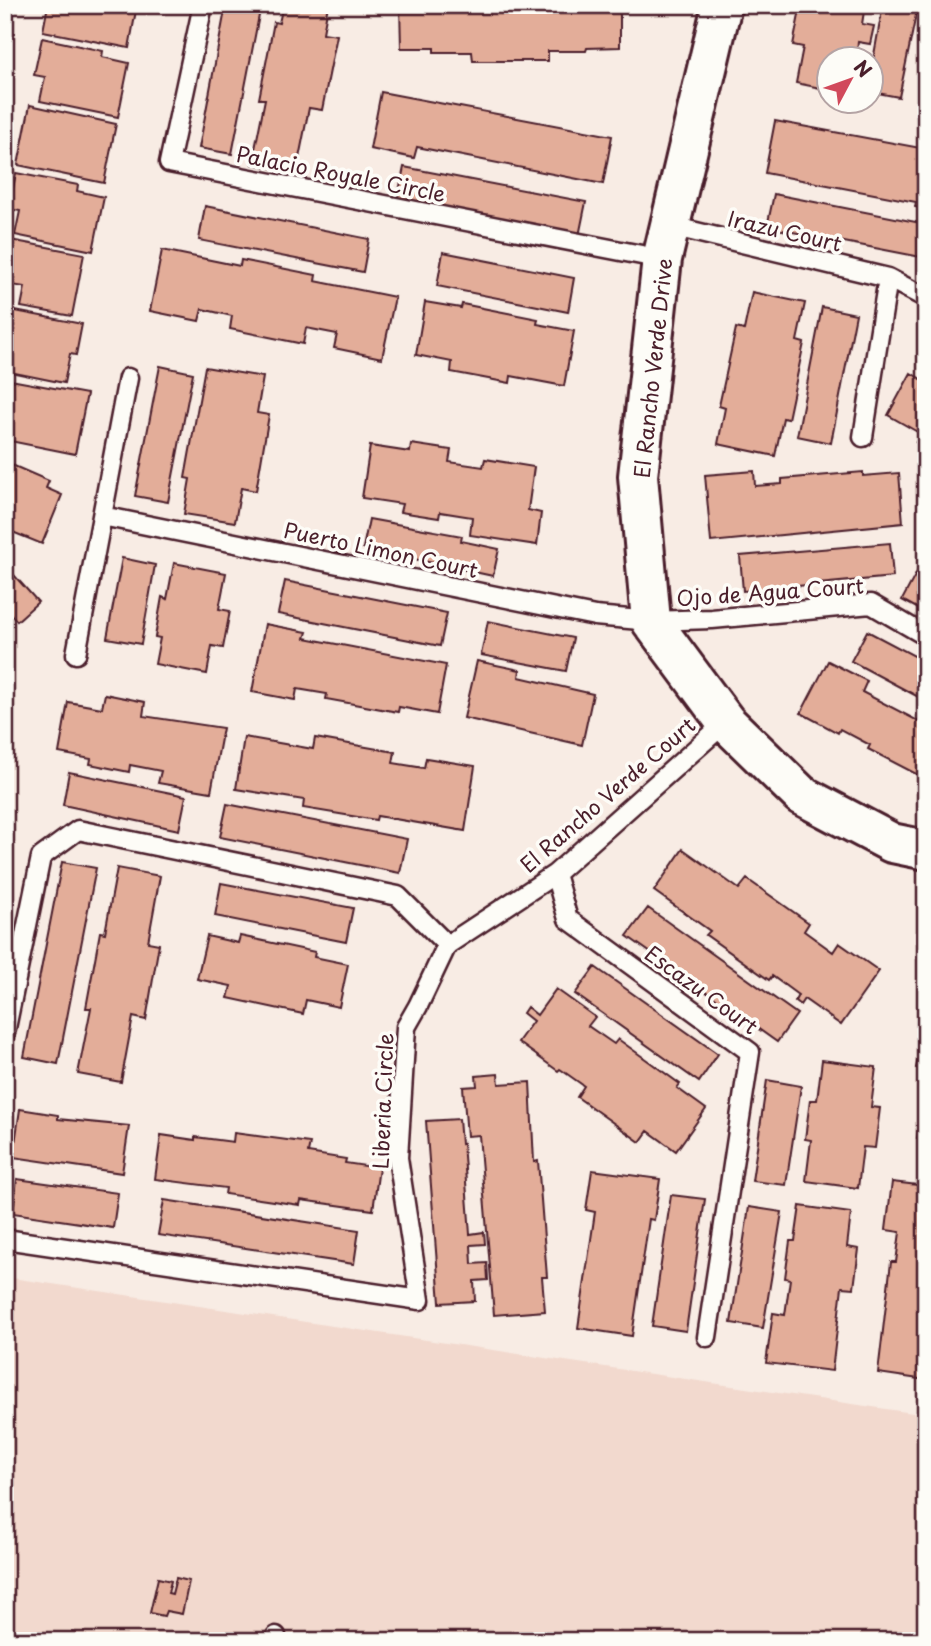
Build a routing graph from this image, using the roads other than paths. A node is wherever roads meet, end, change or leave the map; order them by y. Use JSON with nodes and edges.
{"nodes":[{"id":1,"x":203,"y":5,"type":"edge"},
{"id":2,"x":722,"y":5,"type":"edge"},
{"id":3,"x":666,"y":243,"type":"junction"},
{"id":4,"x":888,"y":278,"type":"junction"},
{"id":5,"x":926,"y":298,"type":"edge"},
{"id":6,"x":128,"y":379,"type":"dead end"},
{"id":7,"x":863,"y":437,"type":"dead end"},
{"id":8,"x":102,"y":516,"type":"junction"},
{"id":9,"x":651,"y":621,"type":"junction"},
{"id":10,"x":926,"y":636,"type":"edge"},
{"id":11,"x":76,"y":654,"type":"dead end"},
{"id":12,"x":726,"y":722,"type":"junction"},
{"id":13,"x":926,"y":850,"type":"edge"},
{"id":14,"x":555,"y":874,"type":"junction"},
{"id":15,"x":447,"y":946,"type":"junction"},
{"id":16,"x":5,"y":1033,"type":"edge"},
{"id":17,"x":5,"y":1239,"type":"edge"},
{"id":18,"x":706,"y":1337,"type":"dead end"}],
"edges":[{"from":1,"to":3,"type":"lane","name":"Palacio Royale Circle"},
{"from":2,"to":3,"type":"street","name":"El Rancho Verde Drive"},
{"from":3,"to":4,"type":"lane","name":"Irazu Court"},
{"from":3,"to":9,"type":"street","name":"El Rancho Verde Drive"},
{"from":4,"to":5,"type":"lane","name":"Irazu Court"},
{"from":4,"to":7,"type":"lane"},
{"from":6,"to":8,"type":"lane"},
{"from":8,"to":9,"type":"lane","name":"Puerto Limon Court"},
{"from":8,"to":11,"type":"lane"},
{"from":9,"to":10,"type":"lane","name":"Ojo de Agua Court"},
{"from":9,"to":12,"type":"street"},
{"from":12,"to":13,"type":"street"},
{"from":12,"to":14,"type":"lane","name":"El Rancho Verde Court"},
{"from":14,"to":15,"type":"lane","name":"El Rancho Verde Court"},
{"from":14,"to":18,"type":"lane","name":"Escazu Court"},
{"from":15,"to":16,"type":"lane"},
{"from":15,"to":17,"type":"lane","name":"Liberia Circle"}]}
